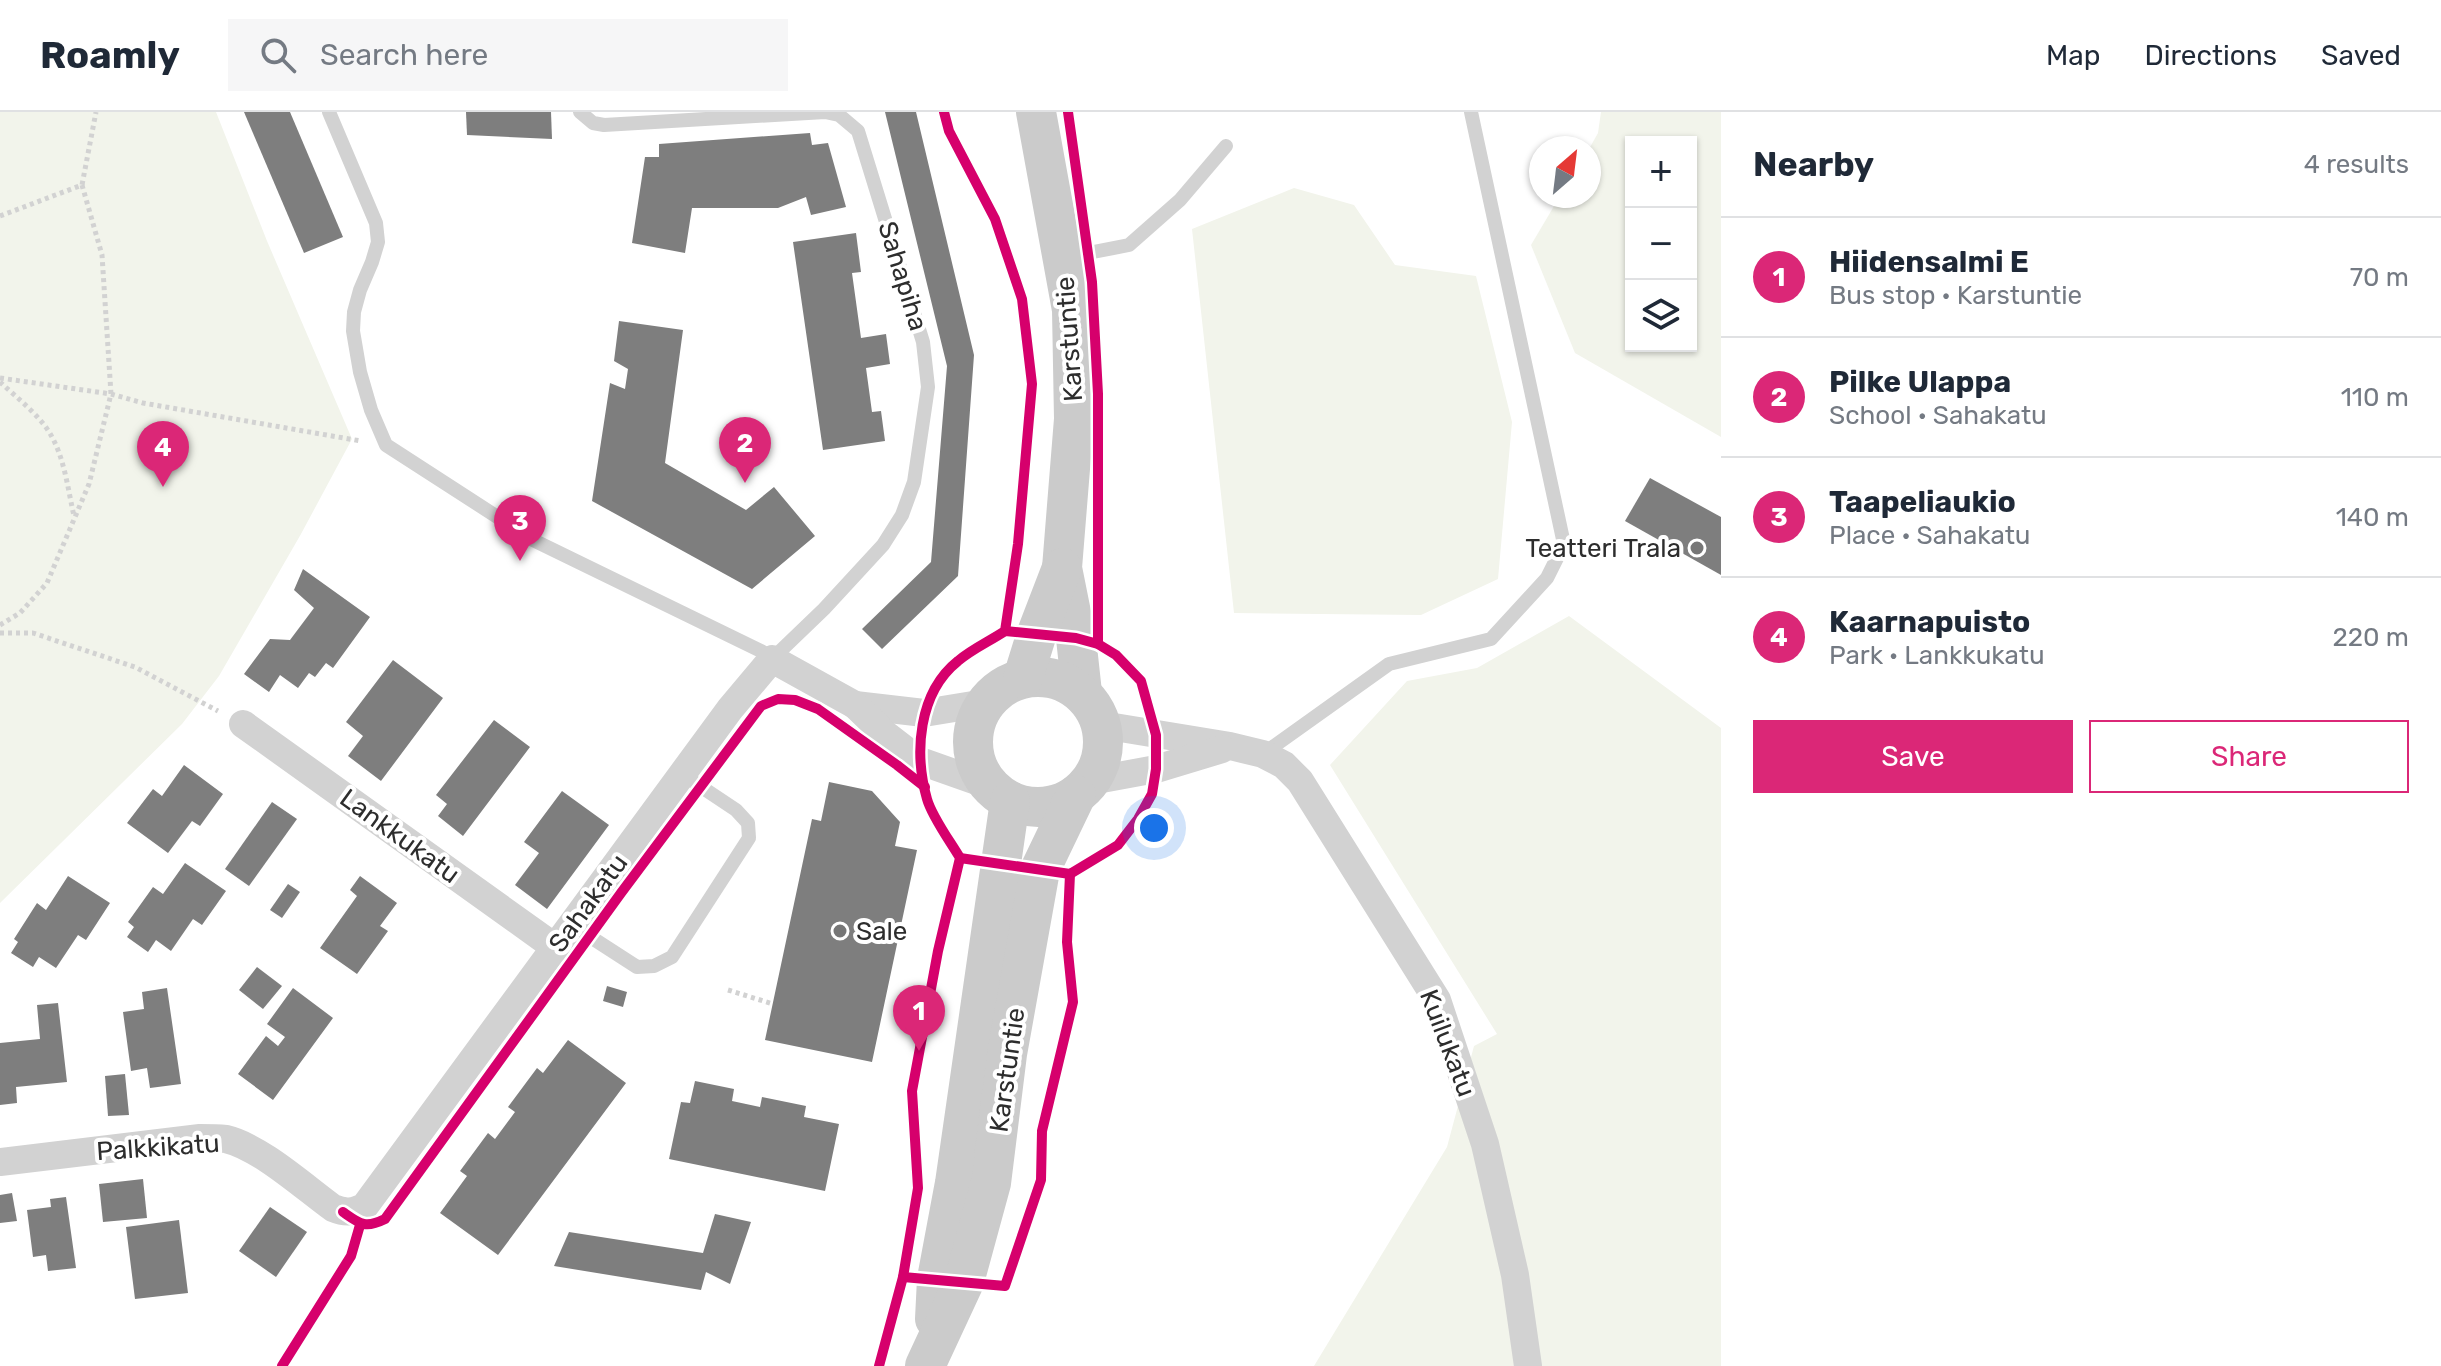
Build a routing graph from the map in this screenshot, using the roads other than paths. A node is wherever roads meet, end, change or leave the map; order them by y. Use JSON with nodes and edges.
{"nodes":[{"id":1,"x":329,"y":112,"type":"edge"},
{"id":2,"x":580,"y":112,"type":"edge"},
{"id":3,"x":1036,"y":112,"type":"edge"},
{"id":4,"x":1471,"y":112,"type":"edge"},
{"id":5,"x":1226,"y":146,"type":"dead end"},
{"id":6,"x":1088,"y":253,"type":"dead end"},
{"id":7,"x":1062,"y":568,"type":"junction"},
{"id":8,"x":772,"y":659,"type":"junction"},
{"id":9,"x":1023,"y":678,"type":"junction"},
{"id":10,"x":985,"y":703,"type":"junction"},
{"id":11,"x":855,"y":705,"type":"junction"},
{"id":12,"x":1092,"y":709,"type":"junction"},
{"id":13,"x":243,"y":724,"type":"road end"},
{"id":14,"x":1230,"y":746,"type":"junction"},
{"id":15,"x":1263,"y":754,"type":"junction"},
{"id":16,"x":682,"y":774,"type":"junction"},
{"id":17,"x":1083,"y":788,"type":"junction"},
{"id":18,"x":999,"y":793,"type":"junction"},
{"id":19,"x":572,"y":925,"type":"junction"},
{"id":20,"x":556,"y":948,"type":"junction"},
{"id":21,"x":0,"y":1162,"type":"edge"},
{"id":22,"x":343,"y":1212,"type":"joint"},
{"id":23,"x":929,"y":1355,"type":"edge"},
{"id":24,"x":1528,"y":1366,"type":"edge"}],
"edges":[{"from":1,"to":8,"type":"lane"},
{"from":2,"to":8,"type":"lane","name":"Sahapiha"},
{"from":3,"to":7,"type":"main road","name":"Karstuntie"},
{"from":4,"to":15,"type":"lane"},
{"from":5,"to":6,"type":"lane"},
{"from":7,"to":9,"type":"main road","name":"Karstuntie"},
{"from":7,"to":12,"type":"main road","name":"Karstuntie"},
{"from":8,"to":11,"type":"street"},
{"from":8,"to":16,"type":"street","name":"Sahakatu"},
{"from":9,"to":10,"type":"main road"},
{"from":9,"to":12,"type":"main road"},
{"from":10,"to":11,"type":"street"},
{"from":10,"to":18,"type":"main road"},
{"from":11,"to":18,"type":"street"},
{"from":12,"to":14,"type":"street","name":"Kuilukatu"},
{"from":12,"to":17,"type":"main road"},
{"from":13,"to":20,"type":"street","name":"Lankkukatu"},
{"from":14,"to":15,"type":"street","name":"Kuilukatu"},
{"from":14,"to":17,"type":"street"},
{"from":15,"to":24,"type":"street","name":"Kuilukatu"},
{"from":16,"to":19,"type":"street","name":"Sahakatu"},
{"from":16,"to":19,"type":"lane"},
{"from":17,"to":18,"type":"main road"},
{"from":17,"to":23,"type":"main road","name":"Karstuntie"},
{"from":18,"to":23,"type":"main road","name":"Karstuntie"},
{"from":19,"to":20,"type":"street","name":"Sahakatu"},
{"from":20,"to":22,"type":"street","name":"Sahakatu"},
{"from":21,"to":22,"type":"street","name":"Palkkikatu"}]}
